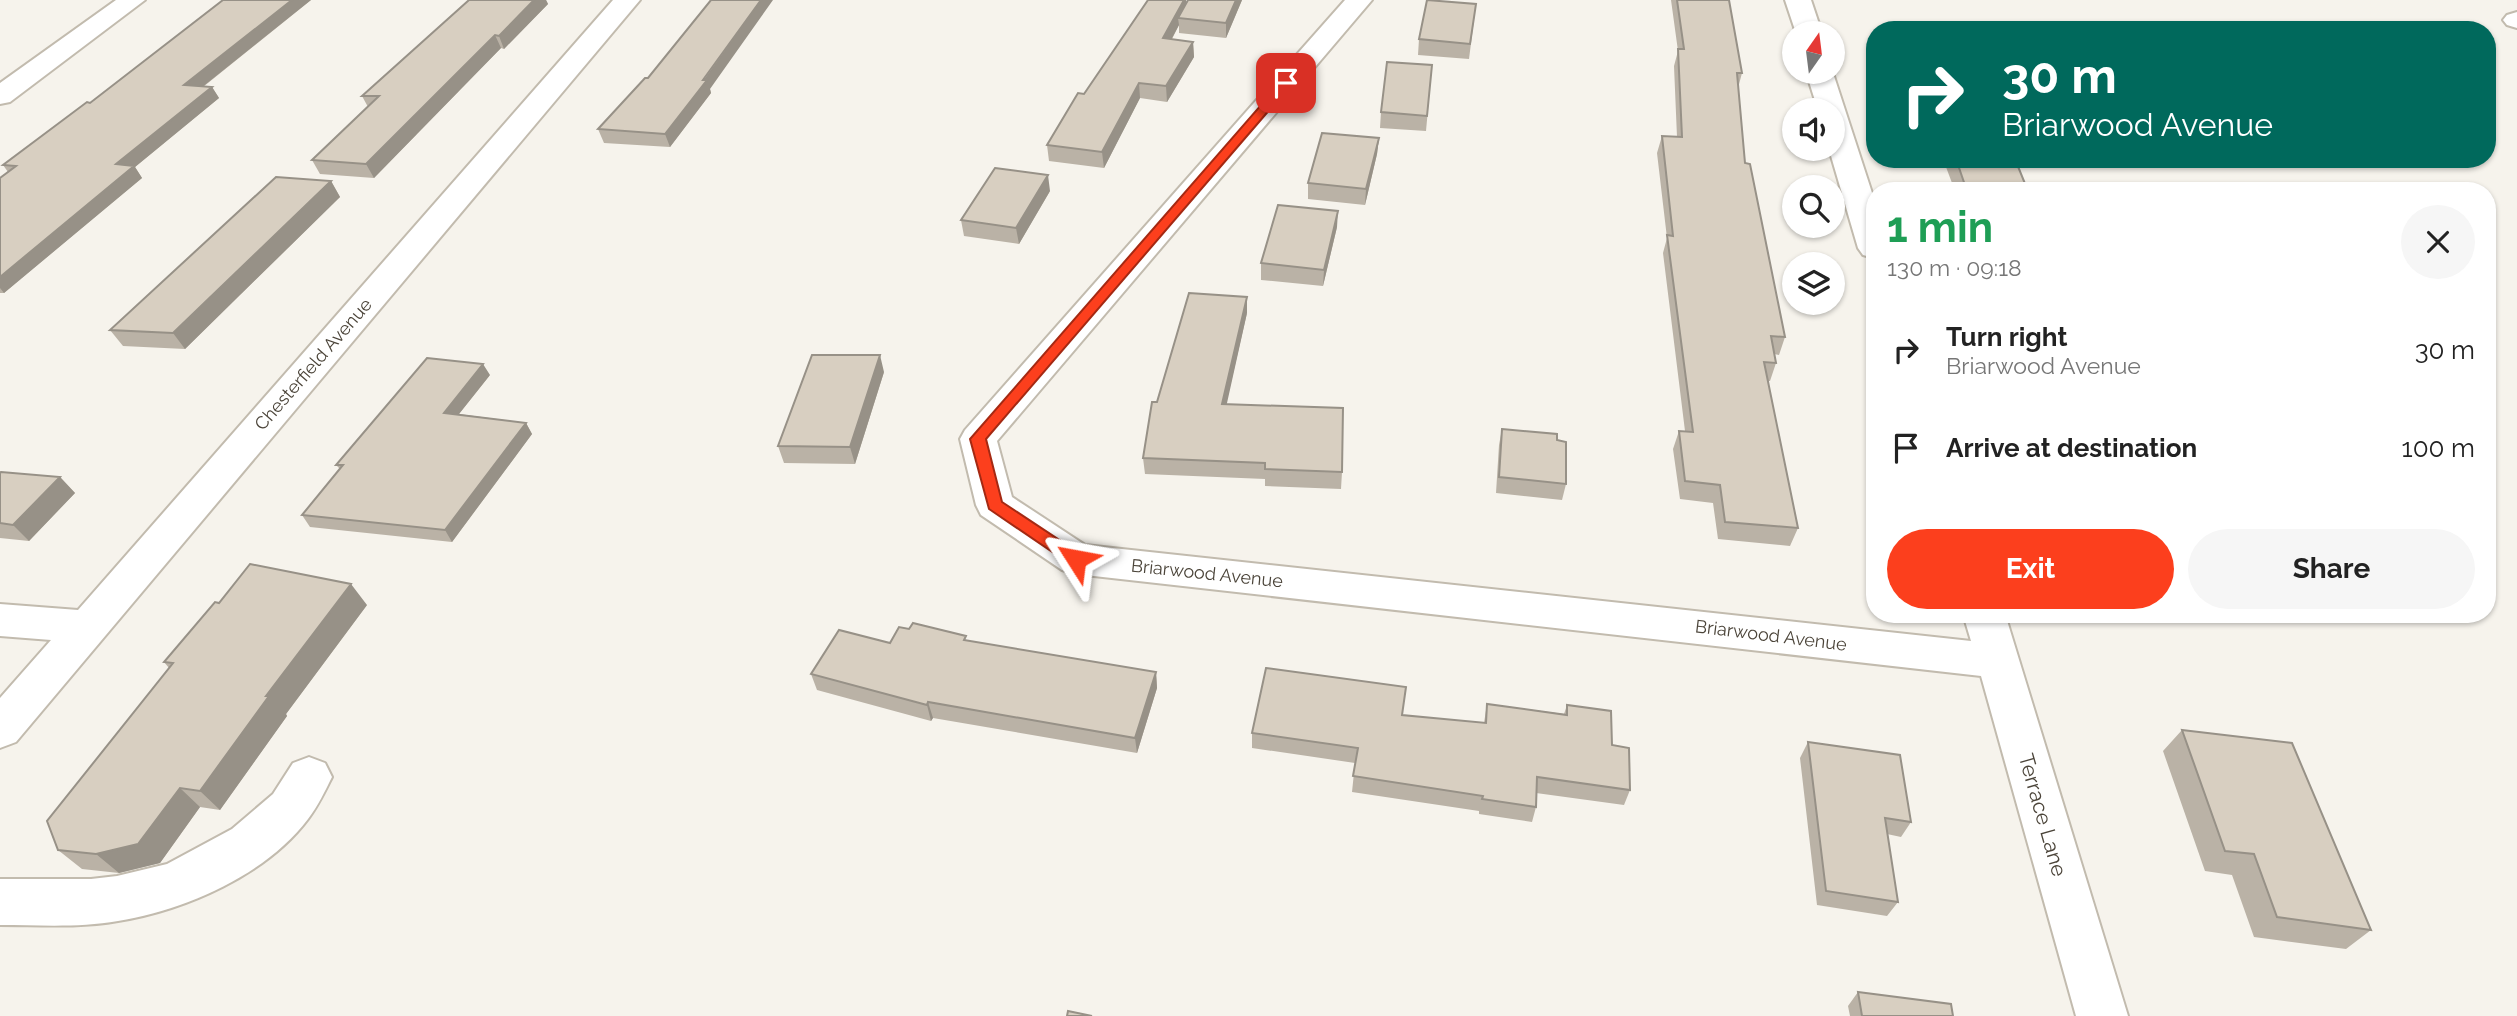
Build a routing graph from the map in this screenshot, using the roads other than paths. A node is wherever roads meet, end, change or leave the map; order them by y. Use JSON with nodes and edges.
{"nodes":[{"id":1,"x":132,"y":0,"type":"edge"},
{"id":2,"x":627,"y":0,"type":"edge"},
{"id":3,"x":1359,"y":0,"type":"edge"},
{"id":4,"x":1798,"y":0,"type":"edge"},
{"id":5,"x":1805,"y":21,"type":"edge"},
{"id":6,"x":1825,"y":84,"type":"edge"},
{"id":7,"x":0,"y":96,"type":"edge"},
{"id":8,"x":1866,"y":221,"type":"edge"},
{"id":9,"x":0,"y":620,"type":"edge"},
{"id":10,"x":1987,"y":623,"type":"edge"},
{"id":11,"x":87,"y":627,"type":"junction"},
{"id":12,"x":1998,"y":662,"type":"junction"},
{"id":13,"x":0,"y":729,"type":"edge"},
{"id":14,"x":309,"y":776,"type":"dead end"},
{"id":15,"x":0,"y":902,"type":"edge"},
{"id":16,"x":2102,"y":1016,"type":"edge"}],
"edges":[{"from":1,"to":7,"type":"street"},
{"from":2,"to":11,"type":"street","name":"Chesterfield Avenue"},
{"from":3,"to":12,"type":"street","name":"Briarwood Avenue"},
{"from":4,"to":5,"type":"street"},
{"from":6,"to":8,"type":"street"},
{"from":9,"to":11,"type":"street"},
{"from":10,"to":12,"type":"street","name":"Terrace Lane"},
{"from":11,"to":13,"type":"street","name":"Chesterfield Avenue"},
{"from":12,"to":16,"type":"street","name":"Terrace Lane"},
{"from":14,"to":15,"type":"street"}]}
